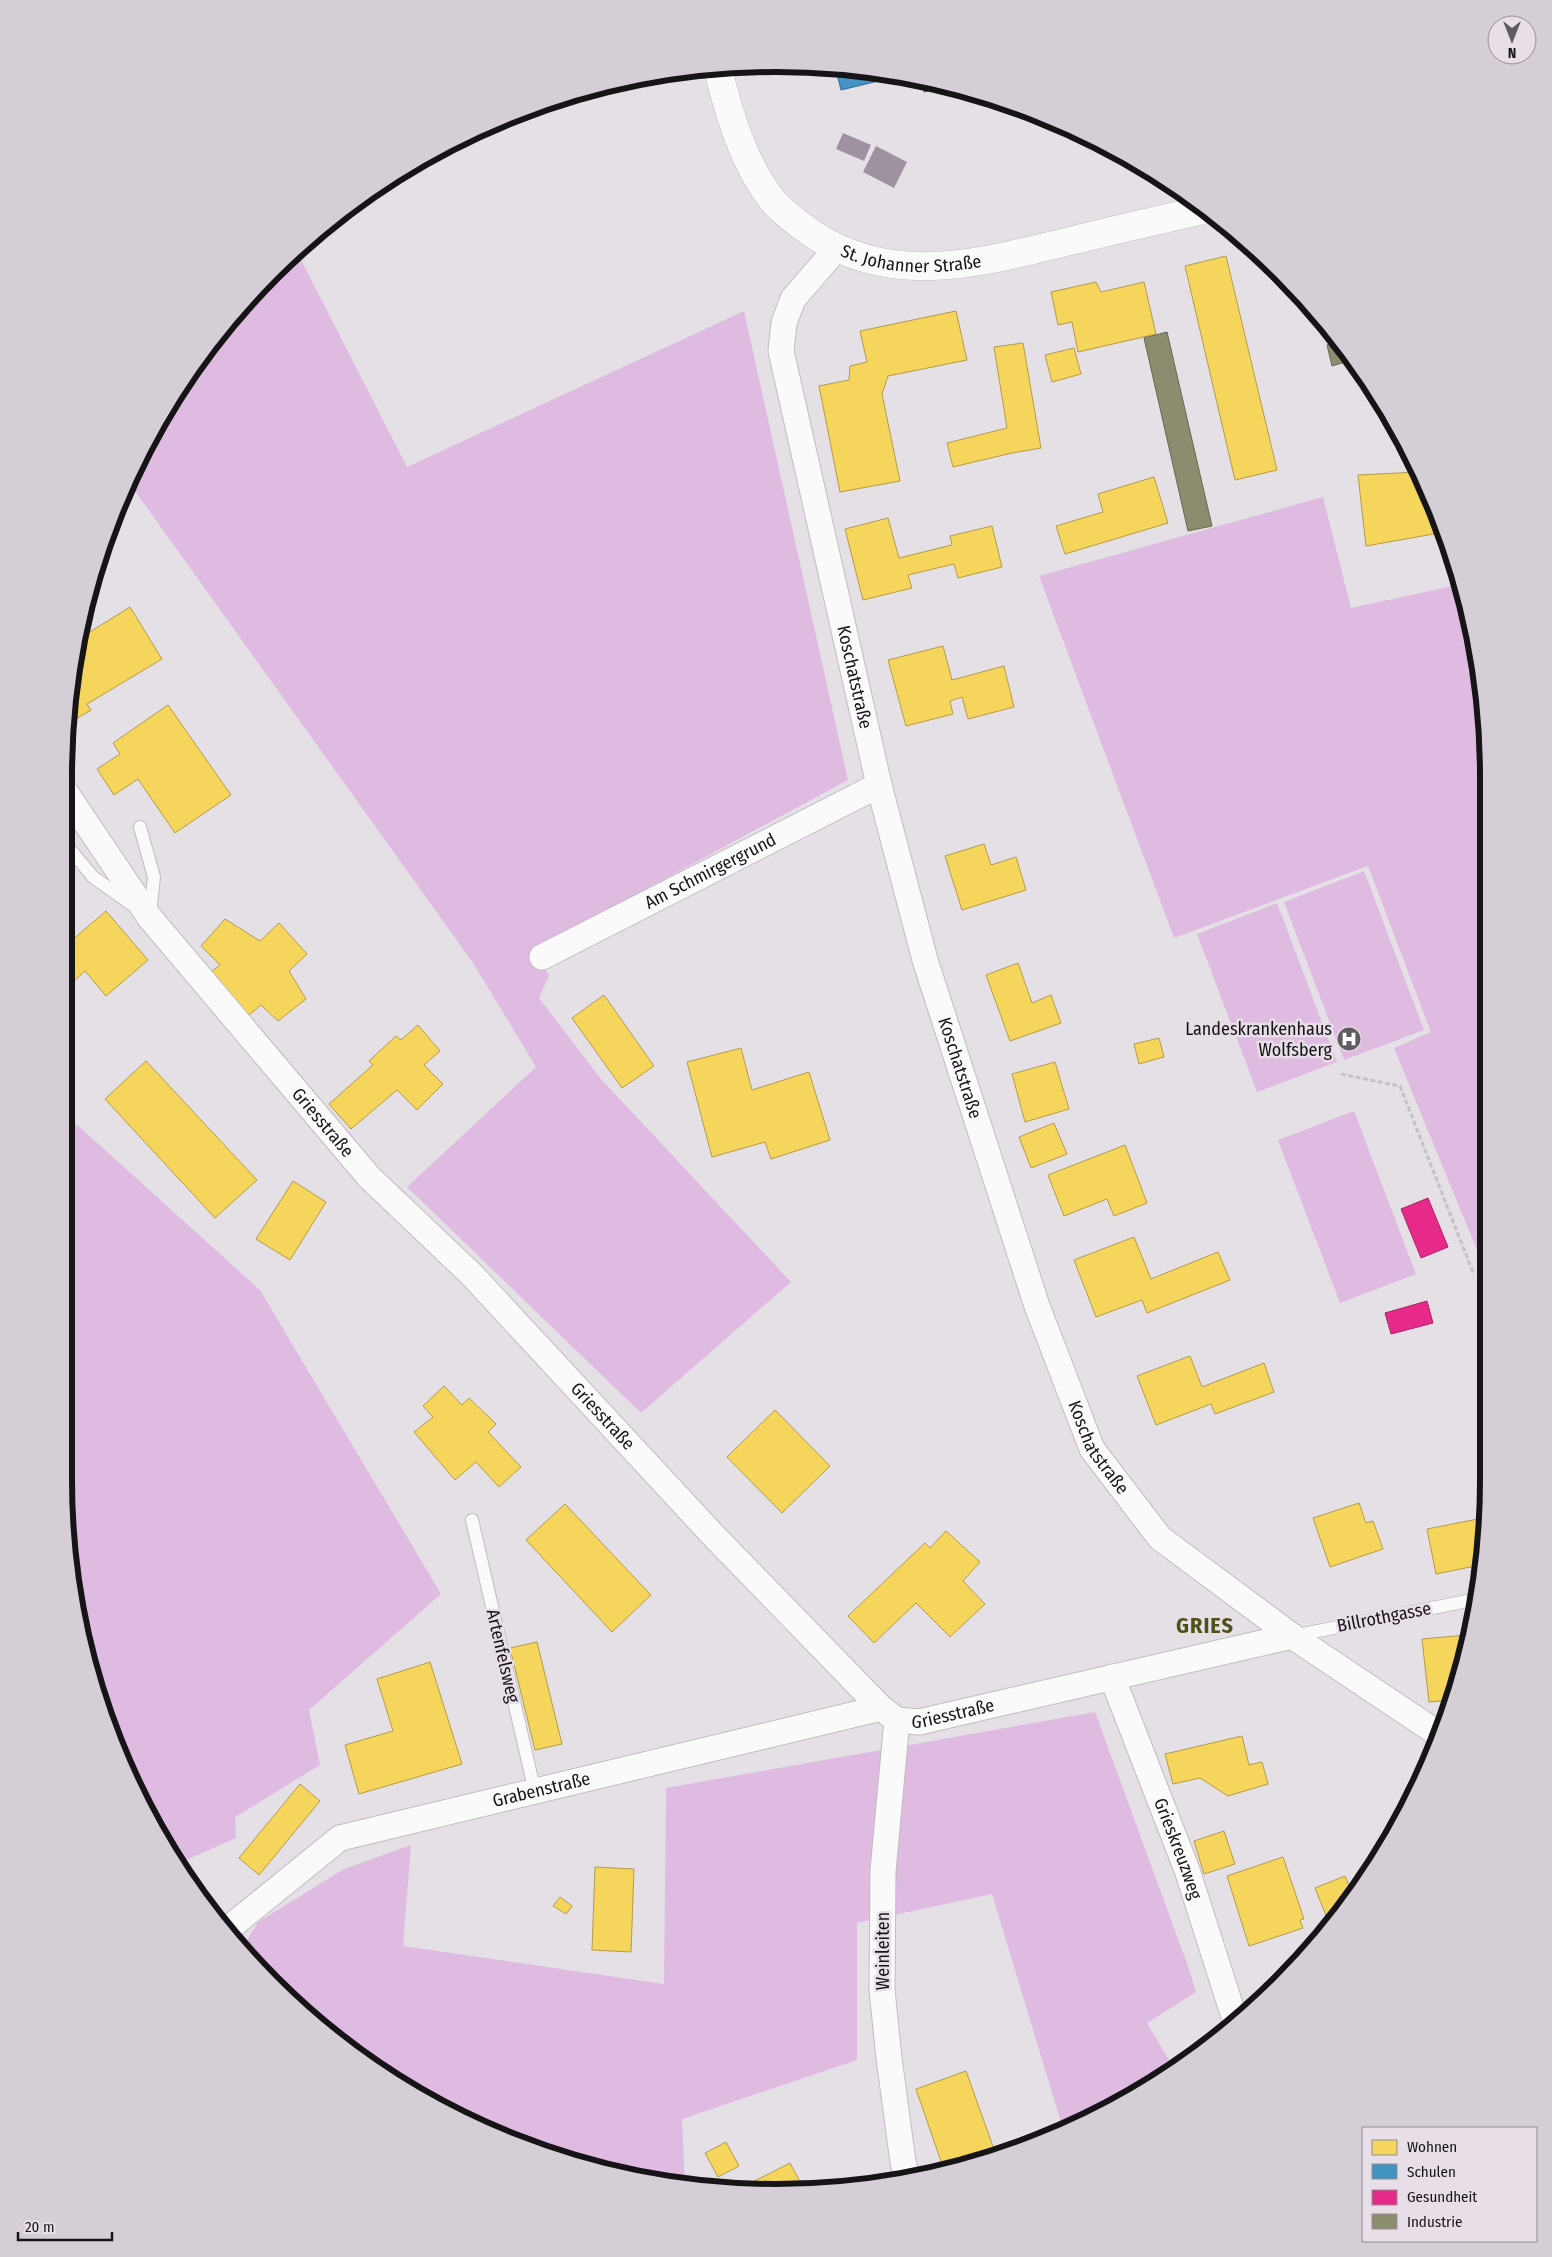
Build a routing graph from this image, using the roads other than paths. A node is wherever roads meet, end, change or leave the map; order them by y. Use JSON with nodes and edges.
{"nodes":[{"id":1,"x":719,"y":75,"type":"edge"},
{"id":2,"x":1195,"y":212,"type":"edge"},
{"id":3,"x":836,"y":248,"type":"junction"},
{"id":4,"x":879,"y":785,"type":"junction"},
{"id":5,"x":72,"y":802,"type":"edge"},
{"id":6,"x":140,"y":827,"type":"dead end"},
{"id":7,"x":72,"y":852,"type":"edge"},
{"id":8,"x":150,"y":918,"type":"junction"},
{"id":9,"x":542,"y":957,"type":"dead end"},
{"id":10,"x":472,"y":1520,"type":"dead end"},
{"id":11,"x":1469,"y":1601,"type":"edge"},
{"id":12,"x":1292,"y":1636,"type":"junction"},
{"id":13,"x":1112,"y":1677,"type":"junction"},
{"id":14,"x":889,"y":1714,"type":"junction"},
{"id":15,"x":1433,"y":1730,"type":"edge"},
{"id":16,"x":535,"y":1792,"type":"junction"},
{"id":17,"x":232,"y":1926,"type":"edge"},
{"id":18,"x":1234,"y":2015,"type":"edge"},
{"id":19,"x":906,"y":2172,"type":"edge"}],
"edges":[{"from":1,"to":3,"type":"street","name":"St. Johanner Straße"},
{"from":2,"to":3,"type":"street","name":"St. Johanner Straße"},
{"from":3,"to":4,"type":"street","name":"Koschatstraße"},
{"from":4,"to":9,"type":"street","name":"Am Schmirgergrund"},
{"from":4,"to":12,"type":"street","name":"Koschatstraße"},
{"from":5,"to":8,"type":"street","name":"Griesstraße"},
{"from":6,"to":8,"type":"lane"},
{"from":7,"to":8,"type":"lane"},
{"from":8,"to":14,"type":"street","name":"Griesstraße"},
{"from":10,"to":16,"type":"lane","name":"Artenfelsweg"},
{"from":11,"to":12,"type":"lane","name":"Billrothgasse"},
{"from":12,"to":13,"type":"street","name":"Griesstraße"},
{"from":12,"to":15,"type":"street","name":"Koschatstraße"},
{"from":13,"to":14,"type":"street","name":"Griesstraße"},
{"from":13,"to":18,"type":"street","name":"Grieskreuzweg"},
{"from":14,"to":16,"type":"street","name":"Grabenstraße"},
{"from":14,"to":19,"type":"street","name":"Weinleiten"},
{"from":16,"to":17,"type":"street","name":"Grabenstraße"}]}
